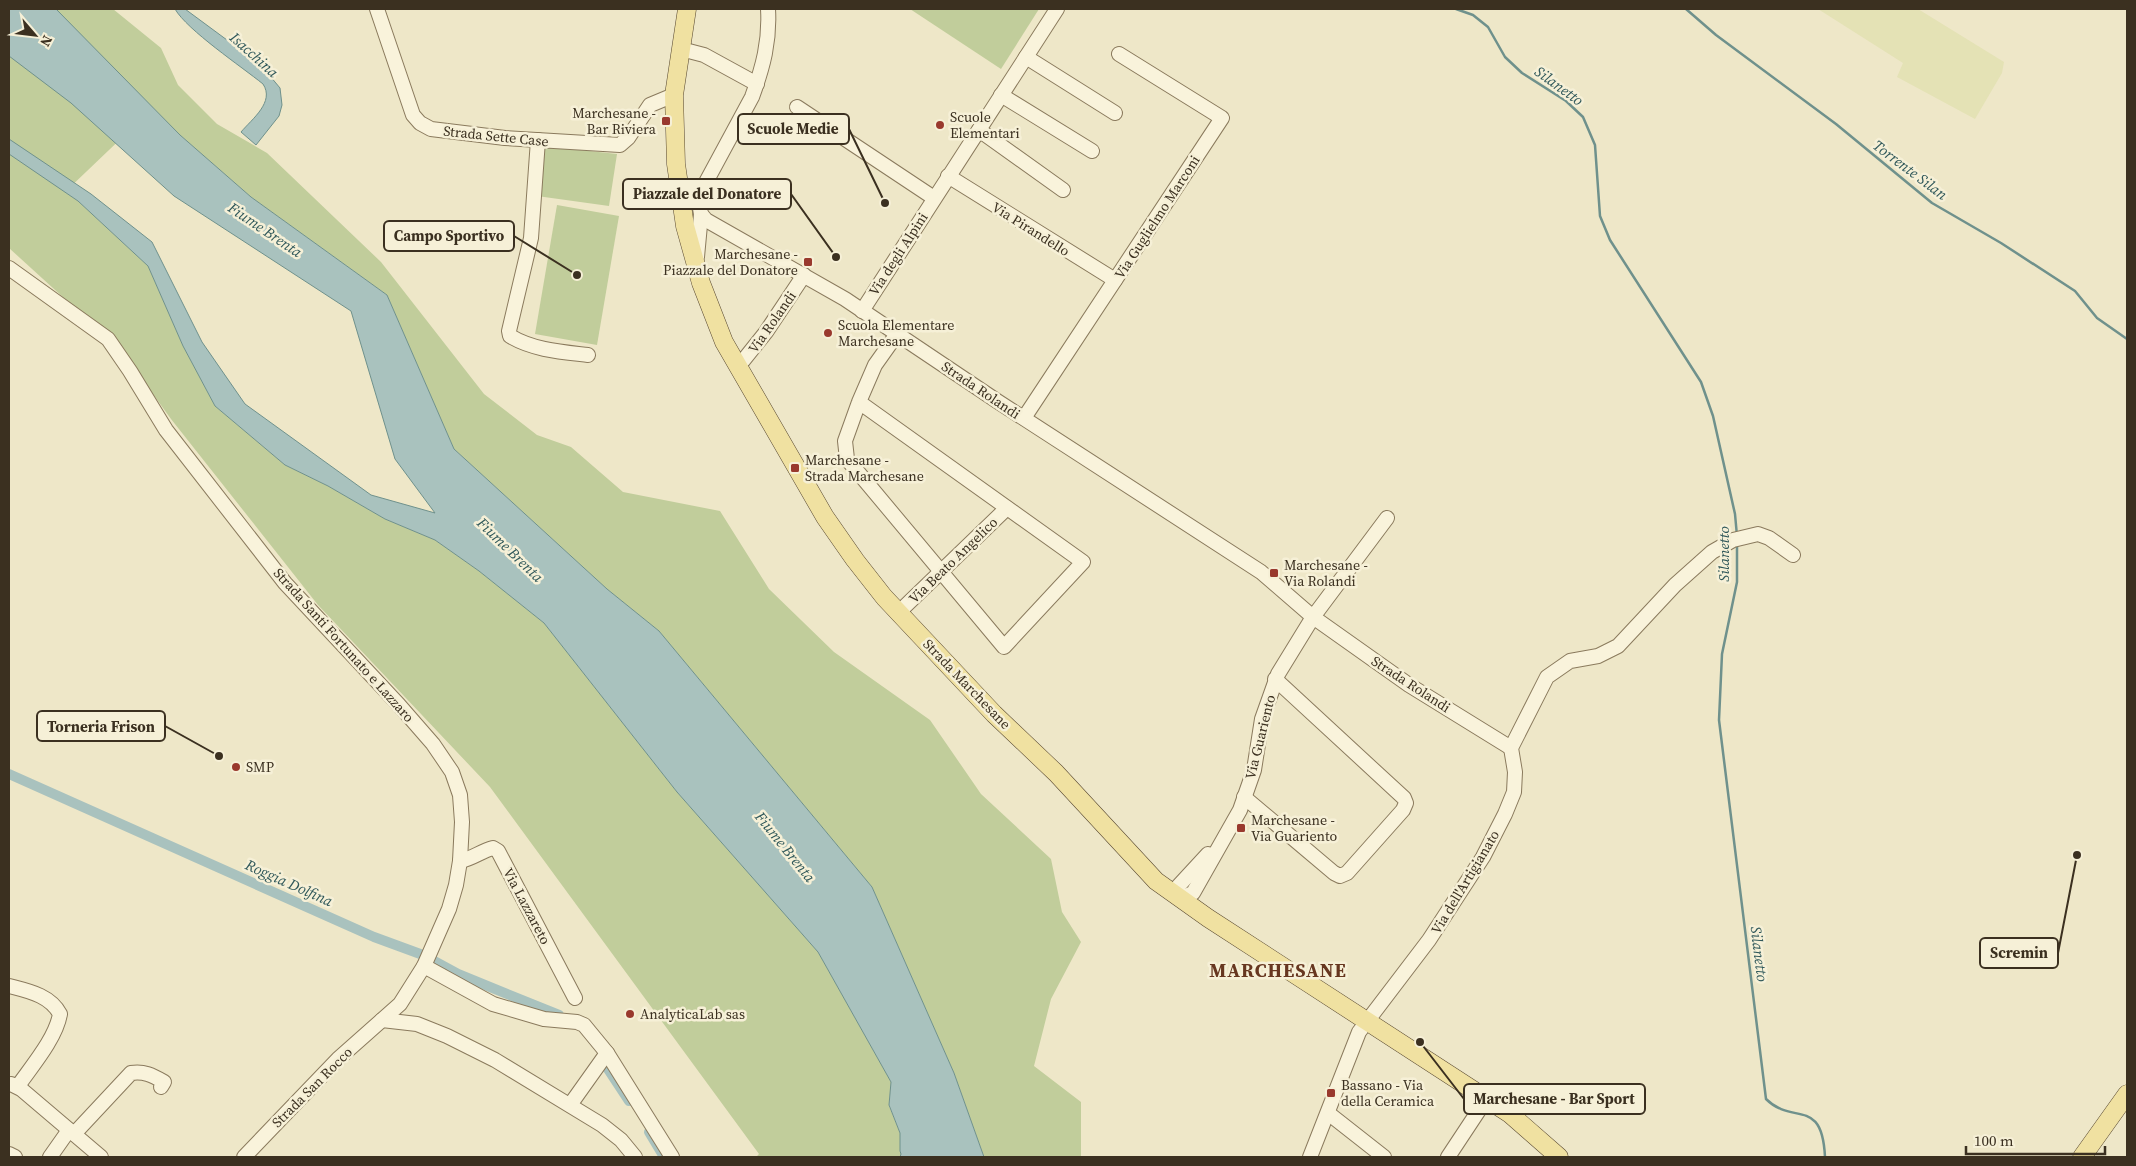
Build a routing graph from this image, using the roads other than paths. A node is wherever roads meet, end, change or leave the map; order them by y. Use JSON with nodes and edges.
{"nodes":[{"id":1,"x":377,"y":9,"type":"edge"},
{"id":2,"x":687,"y":9,"type":"edge"},
{"id":3,"x":768,"y":9,"type":"edge"},
{"id":4,"x":1057,"y":9,"type":"edge"},
{"id":5,"x":681,"y":49,"type":"junction"},
{"id":6,"x":1119,"y":54,"type":"dead end"},
{"id":7,"x":1026,"y":57,"type":"junction"},
{"id":8,"x":757,"y":84,"type":"junction"},
{"id":9,"x":674,"y":95,"type":"junction"},
{"id":10,"x":1001,"y":95,"type":"junction"},
{"id":11,"x":797,"y":107,"type":"dead end"},
{"id":12,"x":1114,"y":113,"type":"dead end"},
{"id":13,"x":979,"y":130,"type":"junction"},
{"id":14,"x":538,"y":140,"type":"junction"},
{"id":15,"x":1092,"y":151,"type":"dead end"},
{"id":16,"x":948,"y":176,"type":"junction"},
{"id":17,"x":1063,"y":190,"type":"dead end"},
{"id":18,"x":934,"y":198,"type":"junction"},
{"id":19,"x":701,"y":214,"type":"junction"},
{"id":20,"x":696,"y":266,"type":"junction"},
{"id":21,"x":9,"y":268,"type":"edge"},
{"id":22,"x":804,"y":275,"type":"junction"},
{"id":23,"x":1115,"y":280,"type":"junction"},
{"id":24,"x":862,"y":311,"type":"junction"},
{"id":25,"x":897,"y":334,"type":"junction"},
{"id":26,"x":588,"y":355,"type":"dead end"},
{"id":27,"x":738,"y":367,"type":"junction"},
{"id":28,"x":859,"y":402,"type":"junction"},
{"id":29,"x":1024,"y":418,"type":"junction"},
{"id":30,"x":1007,"y":508,"type":"junction"},
{"id":31,"x":1387,"y":518,"type":"dead end"},
{"id":32,"x":1793,"y":555,"type":"dead end"},
{"id":33,"x":941,"y":573,"type":"junction"},
{"id":34,"x":898,"y":613,"type":"junction"},
{"id":35,"x":1312,"y":617,"type":"junction"},
{"id":36,"x":1275,"y":679,"type":"junction"},
{"id":37,"x":1511,"y":748,"type":"junction"},
{"id":38,"x":1244,"y":797,"type":"junction"},
{"id":39,"x":1227,"y":834,"type":"junction"},
{"id":40,"x":460,"y":861,"type":"junction"},
{"id":41,"x":1201,"y":878,"type":"junction"},
{"id":42,"x":1175,"y":895,"type":"junction"},
{"id":43,"x":1208,"y":918,"type":"junction"},
{"id":44,"x":427,"y":960,"type":"junction"},
{"id":45,"x":9,"y":986,"type":"edge"},
{"id":46,"x":575,"y":998,"type":"dead end"},
{"id":47,"x":395,"y":1008,"type":"junction"},
{"id":48,"x":382,"y":1020,"type":"junction"},
{"id":49,"x":1367,"y":1021,"type":"junction"},
{"id":50,"x":417,"y":1024,"type":"junction"},
{"id":51,"x":607,"y":1053,"type":"junction"},
{"id":52,"x":13,"y":1084,"type":"edge"},
{"id":53,"x":161,"y":1087,"type":"dead end"},
{"id":54,"x":2127,"y":1094,"type":"edge"},
{"id":55,"x":1487,"y":1098,"type":"junction"},
{"id":56,"x":570,"y":1105,"type":"junction"},
{"id":57,"x":1328,"y":1113,"type":"junction"},
{"id":58,"x":72,"y":1132,"type":"junction"},
{"id":59,"x":9,"y":1154,"type":"edge"},
{"id":60,"x":15,"y":1157,"type":"edge"},
{"id":61,"x":50,"y":1157,"type":"edge"},
{"id":62,"x":101,"y":1157,"type":"edge"},
{"id":63,"x":244,"y":1157,"type":"edge"},
{"id":64,"x":635,"y":1157,"type":"edge"},
{"id":65,"x":672,"y":1157,"type":"edge"},
{"id":66,"x":1310,"y":1157,"type":"edge"},
{"id":67,"x":1384,"y":1157,"type":"edge"},
{"id":68,"x":1448,"y":1157,"type":"edge"},
{"id":69,"x":1559,"y":1157,"type":"edge"},
{"id":70,"x":2082,"y":1157,"type":"edge"}],
"edges":[{"from":1,"to":14,"type":"street","name":"Strada Sette Case"},
{"from":2,"to":5,"type":"main road","name":"Strada Marchesane"},
{"from":3,"to":8,"type":"street"},
{"from":4,"to":7,"type":"street","name":"Via degli Alpini"},
{"from":5,"to":8,"type":"street"},
{"from":5,"to":9,"type":"main road","name":"Strada Marchesane"},
{"from":6,"to":23,"type":"street","name":"Via Guglielmo Marconi"},
{"from":7,"to":10,"type":"street","name":"Via degli Alpini"},
{"from":7,"to":12,"type":"street"},
{"from":8,"to":19,"type":"street"},
{"from":9,"to":14,"type":"street","name":"Strada Sette Case"},
{"from":9,"to":20,"type":"main road","name":"Strada Marchesane"},
{"from":10,"to":13,"type":"street","name":"Via degli Alpini"},
{"from":10,"to":15,"type":"street"},
{"from":11,"to":18,"type":"street","name":"Via degli Alpini"},
{"from":13,"to":16,"type":"street","name":"Via degli Alpini"},
{"from":13,"to":17,"type":"street"},
{"from":14,"to":26,"type":"street"},
{"from":16,"to":18,"type":"street","name":"Via degli Alpini"},
{"from":16,"to":23,"type":"street","name":"Via Pirandello"},
{"from":18,"to":24,"type":"street","name":"Via degli Alpini"},
{"from":19,"to":20,"type":"street"},
{"from":19,"to":22,"type":"street","name":"Strada Rolandi"},
{"from":20,"to":27,"type":"main road","name":"Strada Marchesane"},
{"from":21,"to":40,"type":"street","name":"Strada Santi Fortunato e Lazzaro"},
{"from":22,"to":24,"type":"street","name":"Strada Rolandi"},
{"from":22,"to":27,"type":"street","name":"Via Rolandi"},
{"from":23,"to":29,"type":"street","name":"Via Guglielmo Marconi"},
{"from":24,"to":25,"type":"street","name":"Strada Rolandi"},
{"from":25,"to":28,"type":"street"},
{"from":25,"to":29,"type":"street","name":"Strada Rolandi"},
{"from":27,"to":34,"type":"main road","name":"Strada Marchesane"},
{"from":28,"to":30,"type":"street","name":"Via Beato Angelico"},
{"from":28,"to":33,"type":"street"},
{"from":29,"to":35,"type":"street","name":"Strada Rolandi"},
{"from":30,"to":33,"type":"street","name":"Via Beato Angelico"},
{"from":30,"to":33,"type":"street"},
{"from":31,"to":35,"type":"street"},
{"from":32,"to":37,"type":"street"},
{"from":33,"to":34,"type":"street","name":"Via Beato Angelico"},
{"from":34,"to":42,"type":"main road","name":"Strada Marchesane"},
{"from":35,"to":36,"type":"street","name":"Via Guariento"},
{"from":35,"to":37,"type":"street","name":"Strada Rolandi"},
{"from":36,"to":38,"type":"street","name":"Via Guariento"},
{"from":36,"to":38,"type":"street"},
{"from":37,"to":49,"type":"street","name":"Via dell'Artigianato"},
{"from":38,"to":39,"type":"street","name":"Via Guariento"},
{"from":39,"to":41,"type":"street","name":"Via Guariento"},
{"from":39,"to":42,"type":"street","name":"Via Guariento"},
{"from":40,"to":44,"type":"street","name":"Strada Santi Fortunato e Lazzaro"},
{"from":40,"to":46,"type":"street","name":"Via Lazzareto"},
{"from":41,"to":42,"type":"street","name":"Via Guariento"},
{"from":41,"to":43,"type":"street"},
{"from":42,"to":43,"type":"main road","name":"Strada Marchesane"},
{"from":43,"to":49,"type":"main road","name":"Strada Marchesane"},
{"from":44,"to":47,"type":"street","name":"Strada Santi Fortunato e Lazzaro"},
{"from":44,"to":51,"type":"street"},
{"from":45,"to":52,"type":"street"},
{"from":47,"to":48,"type":"street","name":"Strada Santi Fortunato e Lazzaro"},
{"from":47,"to":50,"type":"street"},
{"from":48,"to":50,"type":"street"},
{"from":48,"to":63,"type":"street","name":"Strada San Rocco"},
{"from":49,"to":55,"type":"main road","name":"Strada Marchesane"},
{"from":49,"to":57,"type":"street","name":"Via dell'Artigianato"},
{"from":50,"to":56,"type":"street"},
{"from":51,"to":56,"type":"street"},
{"from":51,"to":65,"type":"street"},
{"from":52,"to":58,"type":"street"},
{"from":53,"to":58,"type":"street"},
{"from":54,"to":70,"type":"main road"},
{"from":55,"to":68,"type":"street"},
{"from":55,"to":69,"type":"main road","name":"Strada Marchesane"},
{"from":56,"to":64,"type":"street"},
{"from":57,"to":66,"type":"street","name":"Via dell'Artigianato"},
{"from":57,"to":67,"type":"street"},
{"from":58,"to":61,"type":"street"},
{"from":58,"to":62,"type":"street"},
{"from":59,"to":60,"type":"street"}]}
